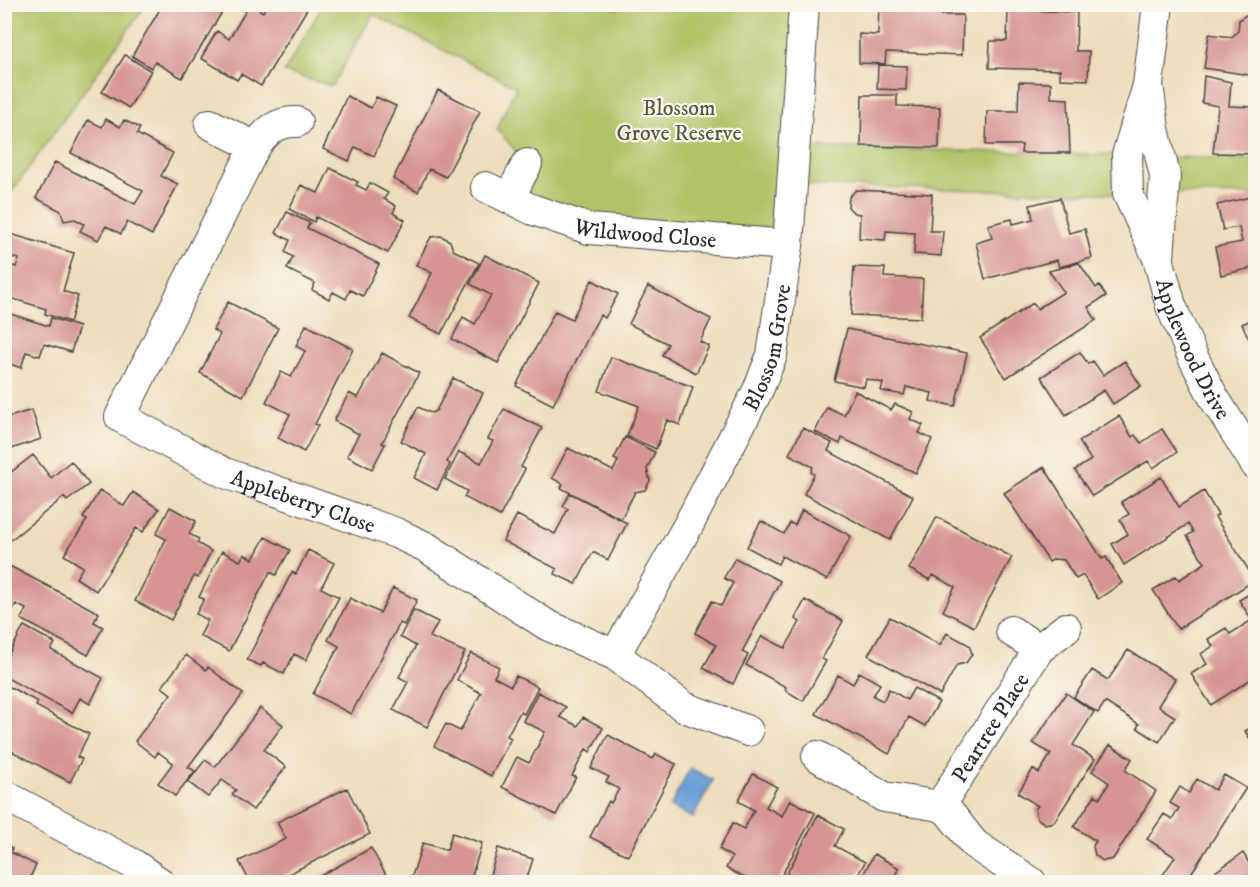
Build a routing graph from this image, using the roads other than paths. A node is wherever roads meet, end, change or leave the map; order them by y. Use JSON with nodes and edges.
{"nodes":[{"id":1,"x":804,"y":4,"type":"edge"},
{"id":2,"x":1158,"y":4,"type":"edge"},
{"id":3,"x":297,"y":122,"type":"dead end"},
{"id":4,"x":210,"y":124,"type":"dead end"},
{"id":5,"x":255,"y":147,"type":"junction"},
{"id":6,"x":527,"y":164,"type":"dead end"},
{"id":7,"x":788,"y":245,"type":"junction"},
{"id":8,"x":1256,"y":465,"type":"edge"},
{"id":9,"x":1066,"y":628,"type":"dead end"},
{"id":10,"x":1011,"y":631,"type":"dead end"},
{"id":11,"x":1039,"y":649,"type":"junction"},
{"id":12,"x":615,"y":656,"type":"junction"},
{"id":13,"x":748,"y":730,"type":"dead end"},
{"id":14,"x":817,"y":756,"type":"dead end"},
{"id":15,"x":4,"y":795,"type":"edge"},
{"id":16,"x":940,"y":806,"type":"junction"},
{"id":17,"x":159,"y":882,"type":"edge"},
{"id":18,"x":1031,"y":882,"type":"edge"}],
"edges":[{"from":1,"to":7,"type":"street","name":"Blossom Grove"},
{"from":2,"to":8,"type":"street","name":"Applewood Drive"},
{"from":3,"to":5,"type":"street","name":"Appleberry Close"},
{"from":4,"to":5,"type":"street"},
{"from":5,"to":12,"type":"street","name":"Appleberry Close"},
{"from":6,"to":7,"type":"street","name":"Wildwood Close"},
{"from":7,"to":12,"type":"street","name":"Blossom Grove"},
{"from":9,"to":11,"type":"street","name":"Peartree Place"},
{"from":10,"to":11,"type":"street","name":"Peartree Place"},
{"from":11,"to":16,"type":"street","name":"Peartree Place"},
{"from":12,"to":13,"type":"street","name":"Appleberry Close"},
{"from":14,"to":16,"type":"street","name":"Peartree Place"},
{"from":15,"to":17,"type":"street"},
{"from":16,"to":18,"type":"street","name":"Peartree Place"}]}
